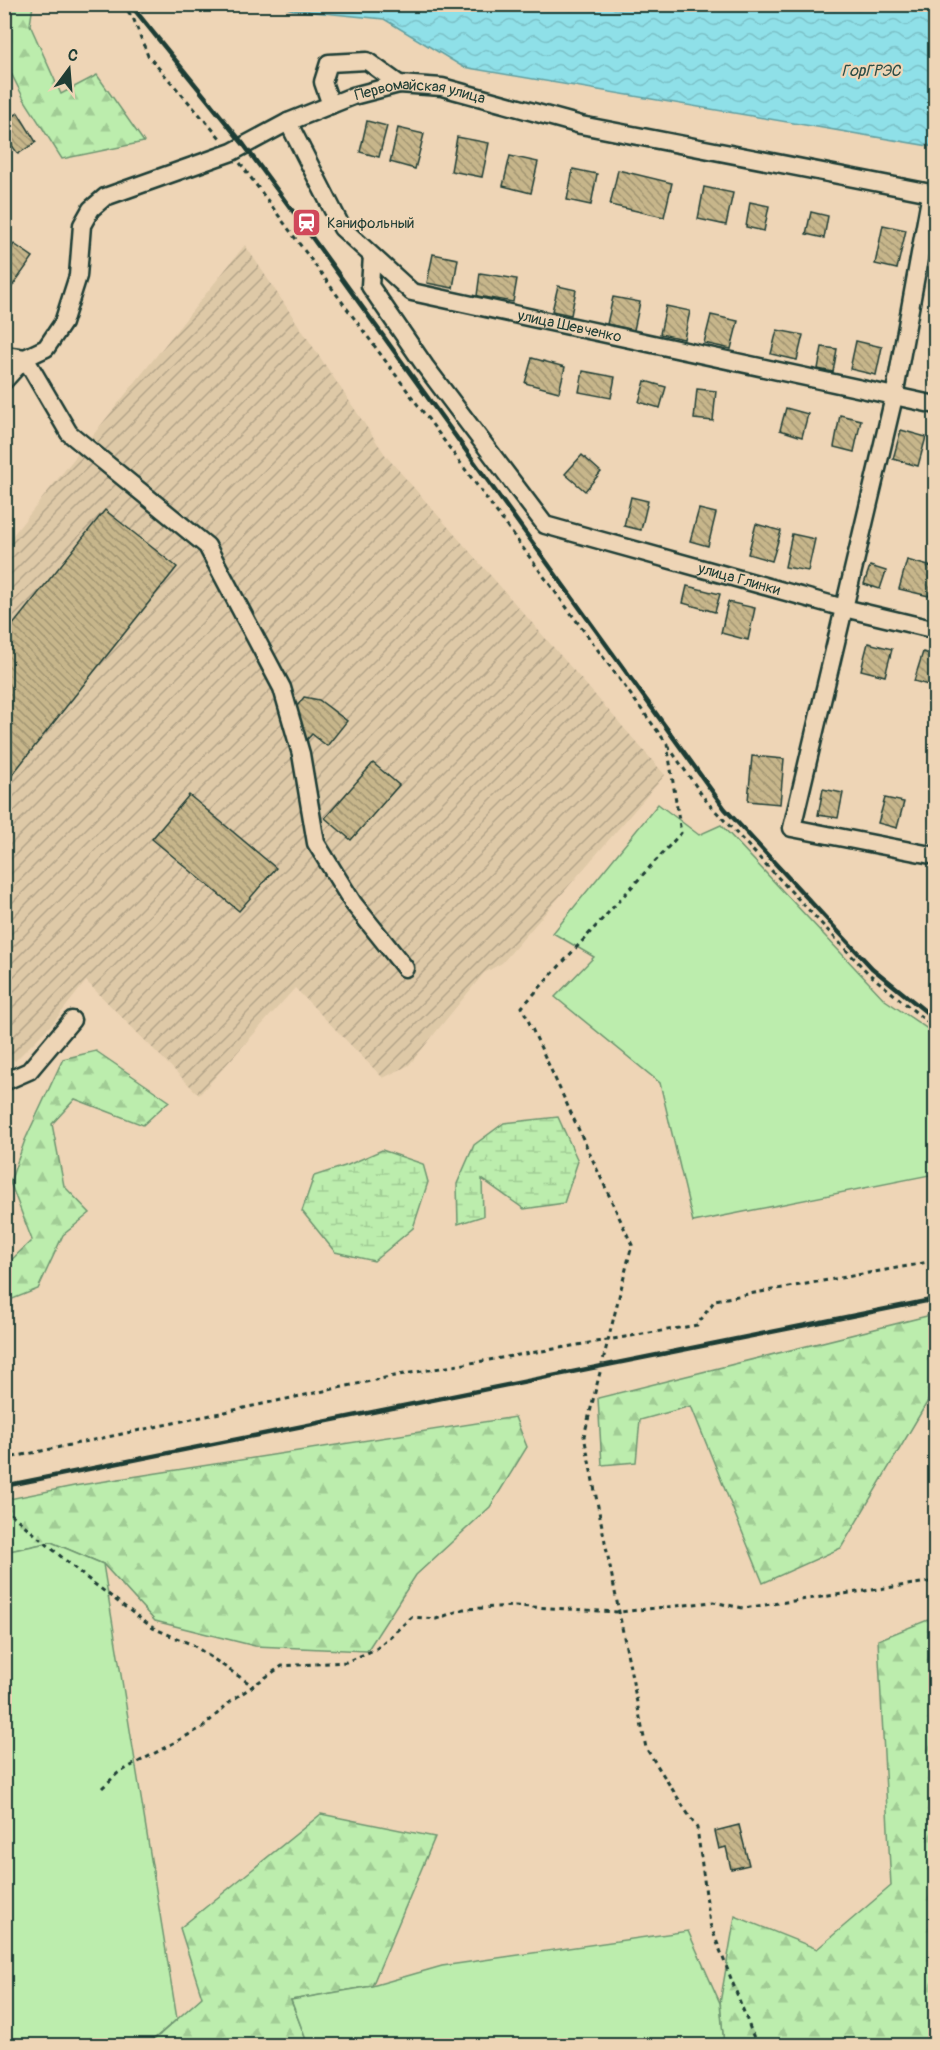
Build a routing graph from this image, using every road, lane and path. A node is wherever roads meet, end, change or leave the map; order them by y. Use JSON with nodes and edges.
{"nodes":[{"id":1,"x":123,"y":4,"type":"edge"},
{"id":2,"x":399,"y":84,"type":"junction"},
{"id":3,"x":331,"y":105,"type":"junction"},
{"id":4,"x":288,"y":122,"type":"junction"},
{"id":5,"x":232,"y":152,"type":"junction"},
{"id":6,"x":933,"y":194,"type":"edge"},
{"id":7,"x":372,"y":256,"type":"junction"},
{"id":8,"x":4,"y":355,"type":"edge"},
{"id":9,"x":25,"y":358,"type":"junction"},
{"id":10,"x":4,"y":381,"type":"edge"},
{"id":11,"x":894,"y":397,"type":"junction"},
{"id":12,"x":936,"y":405,"type":"edge"},
{"id":13,"x":844,"y":608,"type":"junction"},
{"id":14,"x":936,"y":630,"type":"edge"},
{"id":15,"x":667,"y":744,"type":"junction"},
{"id":16,"x":936,"y":856,"type":"edge"},
{"id":17,"x":405,"y":968,"type":"dead end"},
{"id":18,"x":72,"y":1020,"type":"dead end"},
{"id":19,"x":936,"y":1029,"type":"edge"},
{"id":20,"x":4,"y":1082,"type":"edge"},
{"id":21,"x":936,"y":1260,"type":"edge"},
{"id":22,"x":608,"y":1340,"type":"junction"},
{"id":23,"x":4,"y":1459,"type":"edge"},
{"id":24,"x":4,"y":1508,"type":"edge"},
{"id":25,"x":936,"y":1581,"type":"edge"},
{"id":26,"x":619,"y":1612,"type":"junction"},
{"id":27,"x":253,"y":1686,"type":"junction"},
{"id":28,"x":102,"y":1788,"type":"dead end"},
{"id":29,"x":757,"y":2046,"type":"edge"}],
"edges":[{"from":1,"to":5,"type":"path"},
{"from":2,"to":3,"type":"street","name":"Первомайская улица"},
{"from":2,"to":3,"type":"street"},
{"from":2,"to":6,"type":"street","name":"Первомайская улица"},
{"from":3,"to":4,"type":"street","name":"Первомайская улица"},
{"from":4,"to":5,"type":"street","name":"Первомайская улица"},
{"from":4,"to":7,"type":"street","name":"улица Шевченко"},
{"from":5,"to":9,"type":"street","name":"Первомайская улица"},
{"from":5,"to":15,"type":"path"},
{"from":6,"to":11,"type":"street"},
{"from":7,"to":11,"type":"street","name":"улица Шевченко"},
{"from":7,"to":13,"type":"street","name":"улица Глинки"},
{"from":8,"to":9,"type":"street"},
{"from":9,"to":10,"type":"street","name":"Первомайская улица"},
{"from":9,"to":17,"type":"street"},
{"from":11,"to":12,"type":"street","name":"улица Шевченко"},
{"from":11,"to":13,"type":"street"},
{"from":13,"to":14,"type":"street","name":"улица Глинки"},
{"from":13,"to":16,"type":"street"},
{"from":15,"to":19,"type":"path"},
{"from":15,"to":22,"type":"path"},
{"from":18,"to":20,"type":"street"},
{"from":21,"to":22,"type":"path"},
{"from":22,"to":23,"type":"path"},
{"from":22,"to":26,"type":"path"},
{"from":24,"to":27,"type":"path"},
{"from":25,"to":26,"type":"path"},
{"from":26,"to":27,"type":"path"},
{"from":26,"to":29,"type":"path"},
{"from":27,"to":28,"type":"path"}]}
